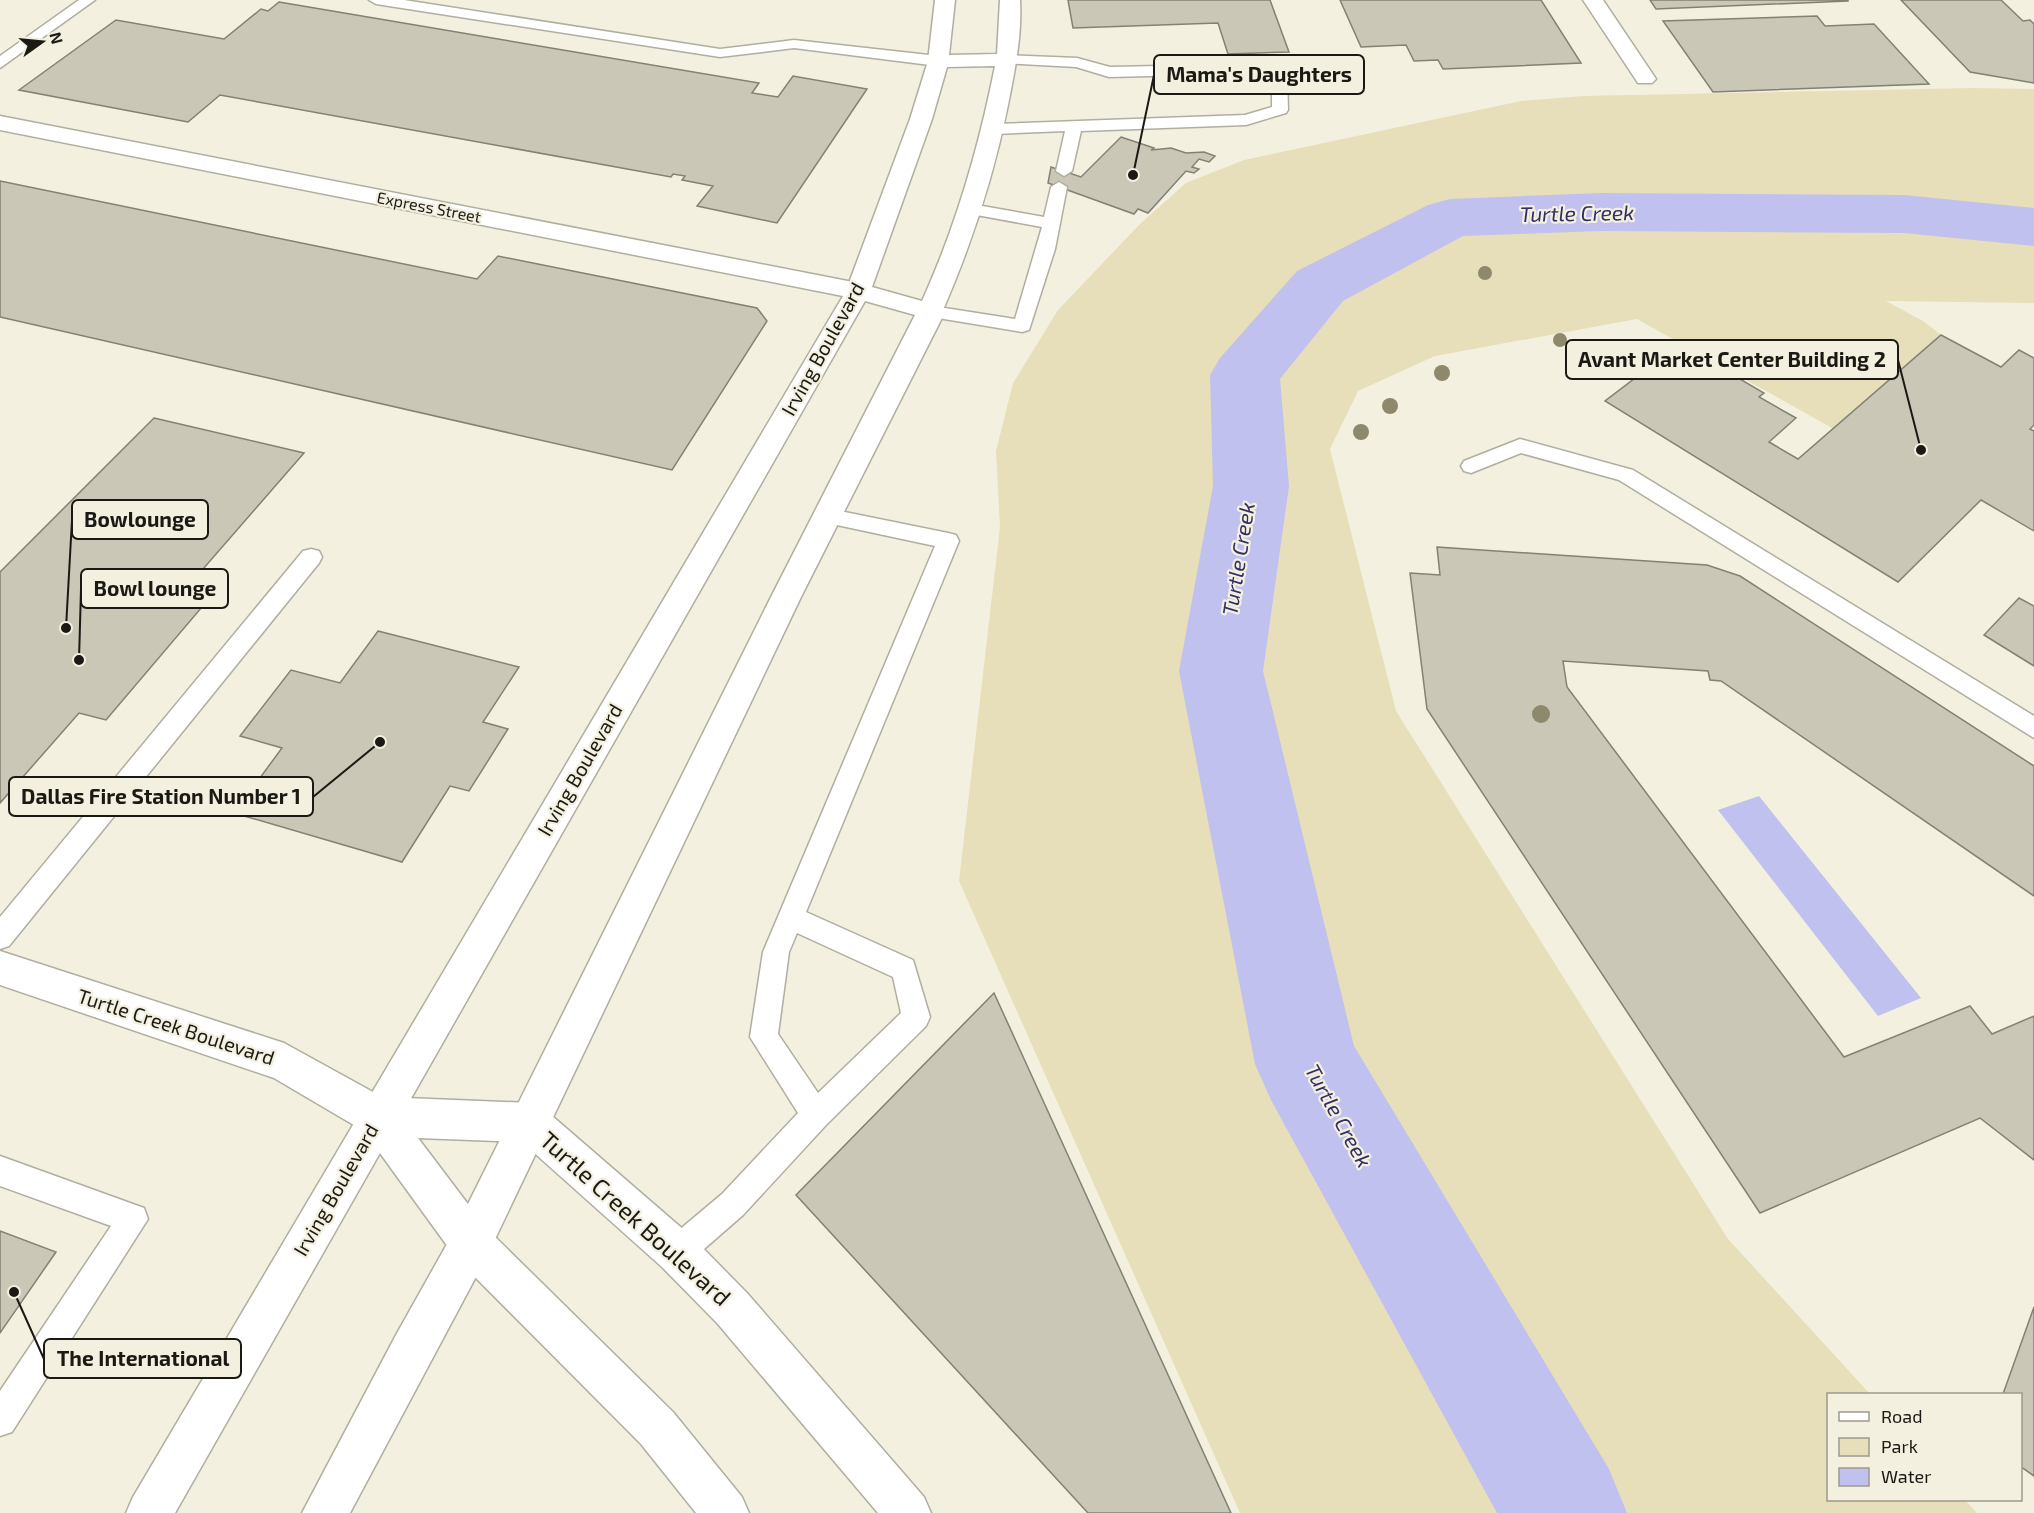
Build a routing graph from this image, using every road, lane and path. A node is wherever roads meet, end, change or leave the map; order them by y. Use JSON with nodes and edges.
{"nodes":[{"id":1,"x":88,"y":0,"type":"edge"},
{"id":2,"x":376,"y":0,"type":"edge"},
{"id":3,"x":945,"y":0,"type":"edge"},
{"id":4,"x":1010,"y":0,"type":"edge"},
{"id":5,"x":1593,"y":0,"type":"edge"},
{"id":6,"x":1006,"y":60,"type":"junction"},
{"id":7,"x":938,"y":61,"type":"junction"},
{"id":8,"x":0,"y":63,"type":"edge"},
{"id":9,"x":1304,"y":68,"type":"dead end"},
{"id":10,"x":1279,"y":69,"type":"junction"},
{"id":11,"x":1645,"y":79,"type":"dead end"},
{"id":12,"x":0,"y":123,"type":"edge"},
{"id":13,"x":1074,"y":126,"type":"junction"},
{"id":14,"x":995,"y":129,"type":"junction"},
{"id":15,"x":971,"y":209,"type":"junction"},
{"id":16,"x":1050,"y":223,"type":"junction"},
{"id":17,"x":858,"y":291,"type":"junction"},
{"id":18,"x":932,"y":312,"type":"junction"},
{"id":19,"x":1471,"y":466,"type":"dead end"},
{"id":20,"x":825,"y":516,"type":"junction"},
{"id":21,"x":310,"y":557,"type":"dead end"},
{"id":22,"x":2034,"y":728,"type":"edge"},
{"id":23,"x":791,"y":918,"type":"junction"},
{"id":24,"x":0,"y":937,"type":"edge"},
{"id":25,"x":0,"y":968,"type":"edge"},
{"id":26,"x":816,"y":1115,"type":"junction"},
{"id":27,"x":378,"y":1117,"type":"junction"},
{"id":28,"x":530,"y":1123,"type":"junction"},
{"id":29,"x":0,"y":1171,"type":"edge"},
{"id":30,"x":471,"y":1243,"type":"junction"},
{"id":31,"x":677,"y":1252,"type":"junction"},
{"id":32,"x":0,"y":1420,"type":"edge"},
{"id":33,"x":149,"y":1513,"type":"edge"},
{"id":34,"x":325,"y":1513,"type":"edge"},
{"id":35,"x":726,"y":1513,"type":"edge"},
{"id":36,"x":908,"y":1513,"type":"edge"}],
"edges":[{"from":1,"to":8,"type":"lane"},
{"from":2,"to":7,"type":"lane"},
{"from":3,"to":7,"type":"main road","name":"Irving Boulevard"},
{"from":4,"to":6,"type":"main road"},
{"from":5,"to":11,"type":"main road"},
{"from":6,"to":7,"type":"main road"},
{"from":6,"to":10,"type":"lane"},
{"from":6,"to":14,"type":"main road"},
{"from":7,"to":17,"type":"main road","name":"Irving Boulevard"},
{"from":9,"to":10,"type":"lane"},
{"from":10,"to":13,"type":"lane"},
{"from":12,"to":17,"type":"main road","name":"Express Street"},
{"from":13,"to":14,"type":"lane"},
{"from":13,"to":16,"type":"lane"},
{"from":14,"to":15,"type":"main road"},
{"from":15,"to":16,"type":"lane"},
{"from":15,"to":18,"type":"main road"},
{"from":16,"to":18,"type":"lane"},
{"from":17,"to":18,"type":"main road","name":"Express Street"},
{"from":17,"to":27,"type":"main road","name":"Irving Boulevard"},
{"from":18,"to":20,"type":"main road"},
{"from":19,"to":22,"type":"lane"},
{"from":20,"to":23,"type":"lane"},
{"from":20,"to":28,"type":"main road"},
{"from":21,"to":24,"type":"lane"},
{"from":23,"to":26,"type":"lane"},
{"from":23,"to":26,"type":"lane"},
{"from":25,"to":27,"type":"main road","name":"Turtle Creek Boulevard"},
{"from":26,"to":31,"type":"lane"},
{"from":27,"to":28,"type":"main road","name":"Turtle Creek Boulevard"},
{"from":27,"to":30,"type":"main road","name":"Turtle Creek Boulevard"},
{"from":27,"to":33,"type":"main road","name":"Irving Boulevard"},
{"from":28,"to":30,"type":"main road"},
{"from":28,"to":31,"type":"main road","name":"Turtle Creek Boulevard"},
{"from":29,"to":32,"type":"lane"},
{"from":30,"to":34,"type":"main road"},
{"from":30,"to":35,"type":"main road","name":"Turtle Creek Boulevard"},
{"from":31,"to":36,"type":"main road","name":"Turtle Creek Boulevard"}]}
